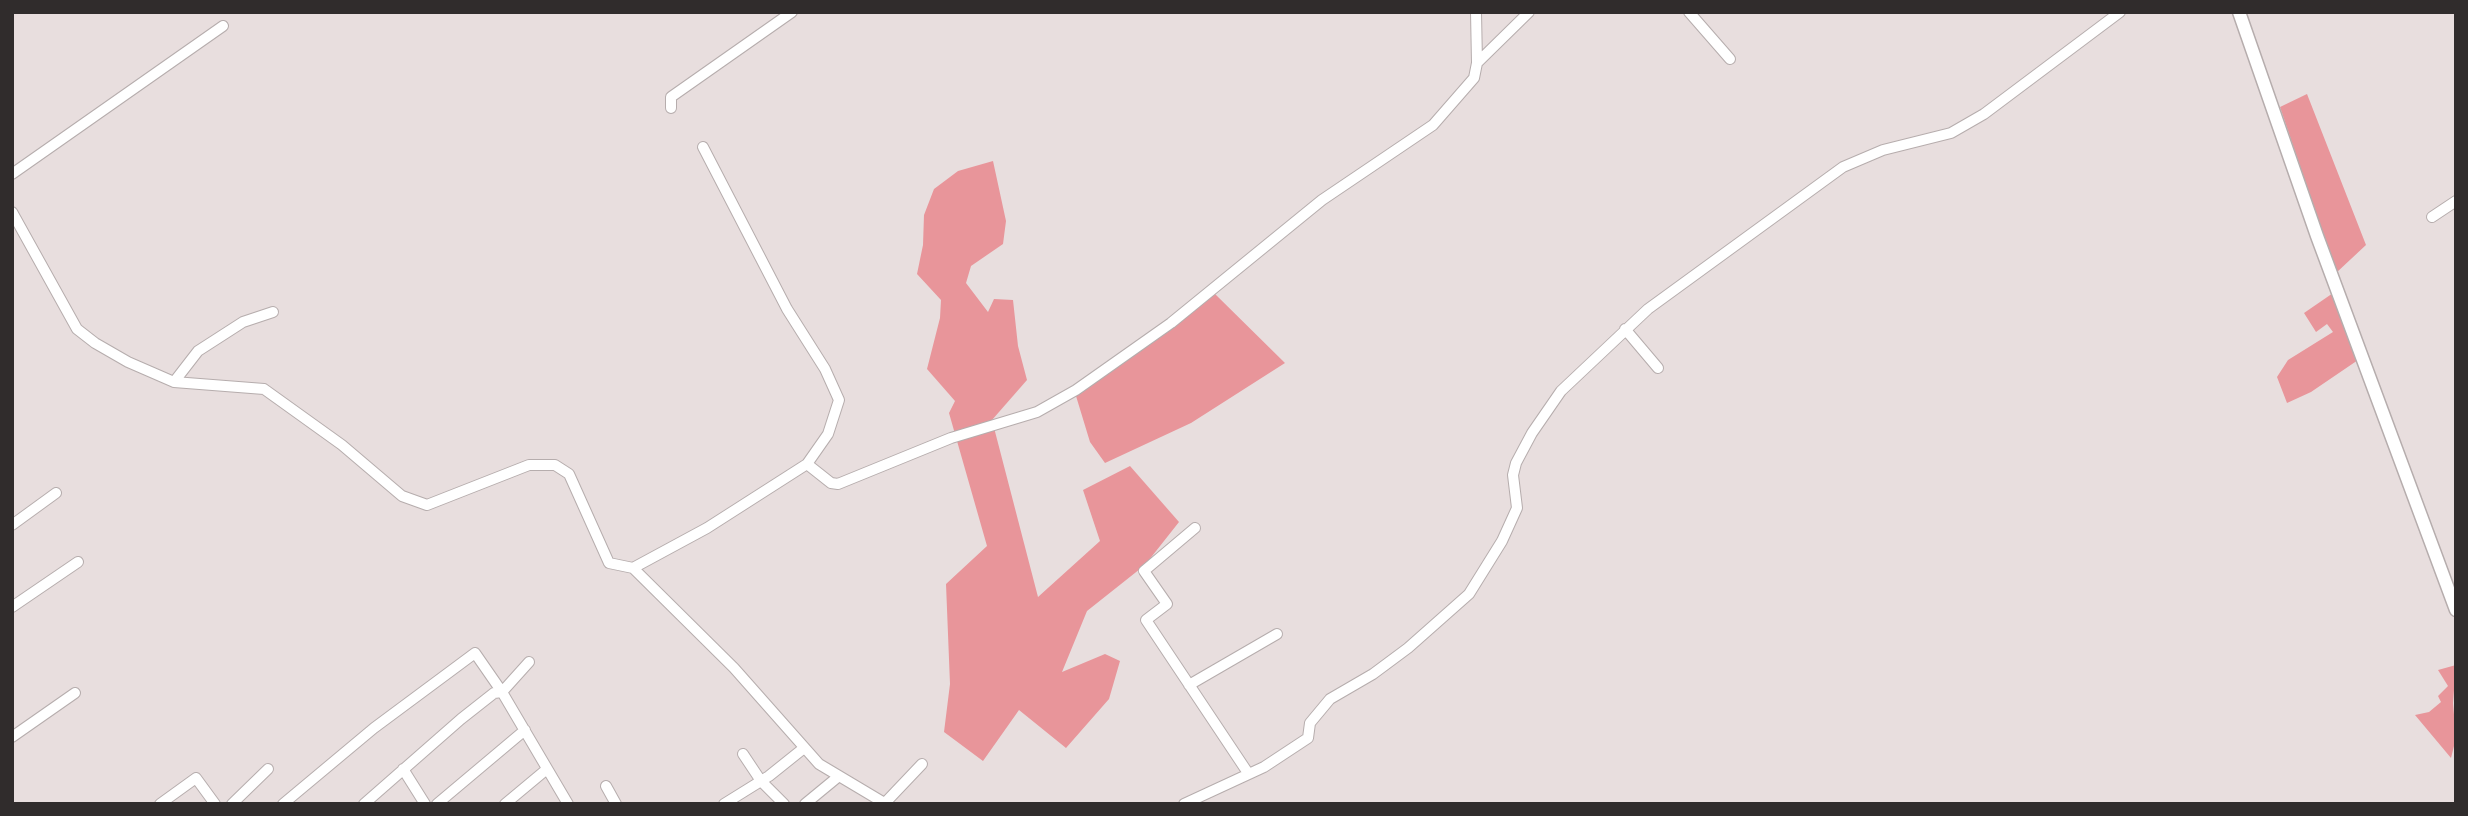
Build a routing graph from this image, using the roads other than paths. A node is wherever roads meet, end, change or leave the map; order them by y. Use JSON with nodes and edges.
{"nodes":[{"id":1,"x":792,"y":12,"type":"edge"},
{"id":2,"x":1476,"y":12,"type":"edge"},
{"id":3,"x":1530,"y":12,"type":"edge"},
{"id":4,"x":1689,"y":12,"type":"edge"},
{"id":5,"x":2120,"y":12,"type":"edge"},
{"id":6,"x":2239,"y":12,"type":"edge"},
{"id":7,"x":223,"y":26,"type":"dead end"},
{"id":8,"x":1730,"y":59,"type":"dead end"},
{"id":9,"x":1477,"y":63,"type":"junction"},
{"id":10,"x":671,"y":108,"type":"dead end"},
{"id":11,"x":703,"y":147,"type":"dead end"},
{"id":12,"x":12,"y":174,"type":"edge"},
{"id":13,"x":2456,"y":201,"type":"edge"},
{"id":14,"x":12,"y":212,"type":"edge"},
{"id":15,"x":2432,"y":217,"type":"dead end"},
{"id":16,"x":272,"y":312,"type":"dead end"},
{"id":17,"x":1625,"y":329,"type":"junction"},
{"id":18,"x":1658,"y":368,"type":"dead end"},
{"id":19,"x":174,"y":382,"type":"junction"},
{"id":20,"x":807,"y":464,"type":"junction"},
{"id":21,"x":56,"y":493,"type":"dead end"},
{"id":22,"x":12,"y":525,"type":"edge"},
{"id":23,"x":1195,"y":528,"type":"dead end"},
{"id":24,"x":78,"y":562,"type":"dead end"},
{"id":25,"x":633,"y":568,"type":"junction"},
{"id":26,"x":12,"y":607,"type":"edge"},
{"id":27,"x":2456,"y":610,"type":"edge"},
{"id":28,"x":1277,"y":634,"type":"dead end"},
{"id":29,"x":528,"y":662,"type":"dead end"},
{"id":30,"x":1189,"y":685,"type":"junction"},
{"id":31,"x":502,"y":692,"type":"junction"},
{"id":32,"x":75,"y":693,"type":"dead end"},
{"id":33,"x":525,"y":730,"type":"junction"},
{"id":34,"x":12,"y":737,"type":"edge"},
{"id":35,"x":804,"y":748,"type":"junction"},
{"id":36,"x":743,"y":754,"type":"dead end"},
{"id":37,"x":922,"y":764,"type":"dead end"},
{"id":38,"x":268,"y":769,"type":"dead end"},
{"id":39,"x":403,"y":769,"type":"junction"},
{"id":40,"x":547,"y":769,"type":"junction"},
{"id":41,"x":1248,"y":774,"type":"junction"},
{"id":42,"x":839,"y":776,"type":"junction"},
{"id":43,"x":761,"y":781,"type":"junction"},
{"id":44,"x":606,"y":786,"type":"dead end"},
{"id":45,"x":160,"y":804,"type":"edge"},
{"id":46,"x":215,"y":804,"type":"edge"},
{"id":47,"x":232,"y":804,"type":"edge"},
{"id":48,"x":283,"y":804,"type":"edge"},
{"id":49,"x":364,"y":804,"type":"edge"},
{"id":50,"x":425,"y":804,"type":"edge"},
{"id":51,"x":437,"y":804,"type":"edge"},
{"id":52,"x":505,"y":804,"type":"edge"},
{"id":53,"x":568,"y":804,"type":"edge"},
{"id":54,"x":616,"y":804,"type":"edge"},
{"id":55,"x":724,"y":804,"type":"edge"},
{"id":56,"x":784,"y":804,"type":"edge"},
{"id":57,"x":805,"y":804,"type":"edge"},
{"id":58,"x":885,"y":804,"type":"edge"},
{"id":59,"x":1184,"y":804,"type":"edge"}],
"edges":[{"from":1,"to":10,"type":"street"},
{"from":2,"to":9,"type":"street"},
{"from":3,"to":9,"type":"street"},
{"from":4,"to":8,"type":"street"},
{"from":5,"to":17,"type":"street"},
{"from":6,"to":27,"type":"street"},
{"from":7,"to":12,"type":"street"},
{"from":9,"to":20,"type":"street"},
{"from":11,"to":20,"type":"street"},
{"from":13,"to":15,"type":"street"},
{"from":14,"to":19,"type":"street"},
{"from":16,"to":19,"type":"street"},
{"from":17,"to":18,"type":"street"},
{"from":17,"to":41,"type":"street"},
{"from":19,"to":25,"type":"street"},
{"from":20,"to":25,"type":"street"},
{"from":21,"to":22,"type":"street"},
{"from":23,"to":30,"type":"street"},
{"from":24,"to":26,"type":"street"},
{"from":25,"to":35,"type":"street"},
{"from":28,"to":30,"type":"street"},
{"from":29,"to":31,"type":"street"},
{"from":30,"to":41,"type":"street"},
{"from":31,"to":33,"type":"street"},
{"from":31,"to":39,"type":"street"},
{"from":31,"to":48,"type":"street"},
{"from":32,"to":34,"type":"street"},
{"from":33,"to":40,"type":"street"},
{"from":33,"to":51,"type":"street"},
{"from":35,"to":42,"type":"street"},
{"from":35,"to":43,"type":"street"},
{"from":36,"to":43,"type":"street"},
{"from":37,"to":58,"type":"street"},
{"from":38,"to":47,"type":"street"},
{"from":39,"to":49,"type":"street"},
{"from":39,"to":50,"type":"street"},
{"from":40,"to":52,"type":"street"},
{"from":40,"to":53,"type":"street"},
{"from":41,"to":59,"type":"street"},
{"from":42,"to":57,"type":"street"},
{"from":42,"to":58,"type":"street"},
{"from":43,"to":55,"type":"street"},
{"from":43,"to":56,"type":"street"},
{"from":44,"to":54,"type":"street"},
{"from":45,"to":46,"type":"street"}]}
